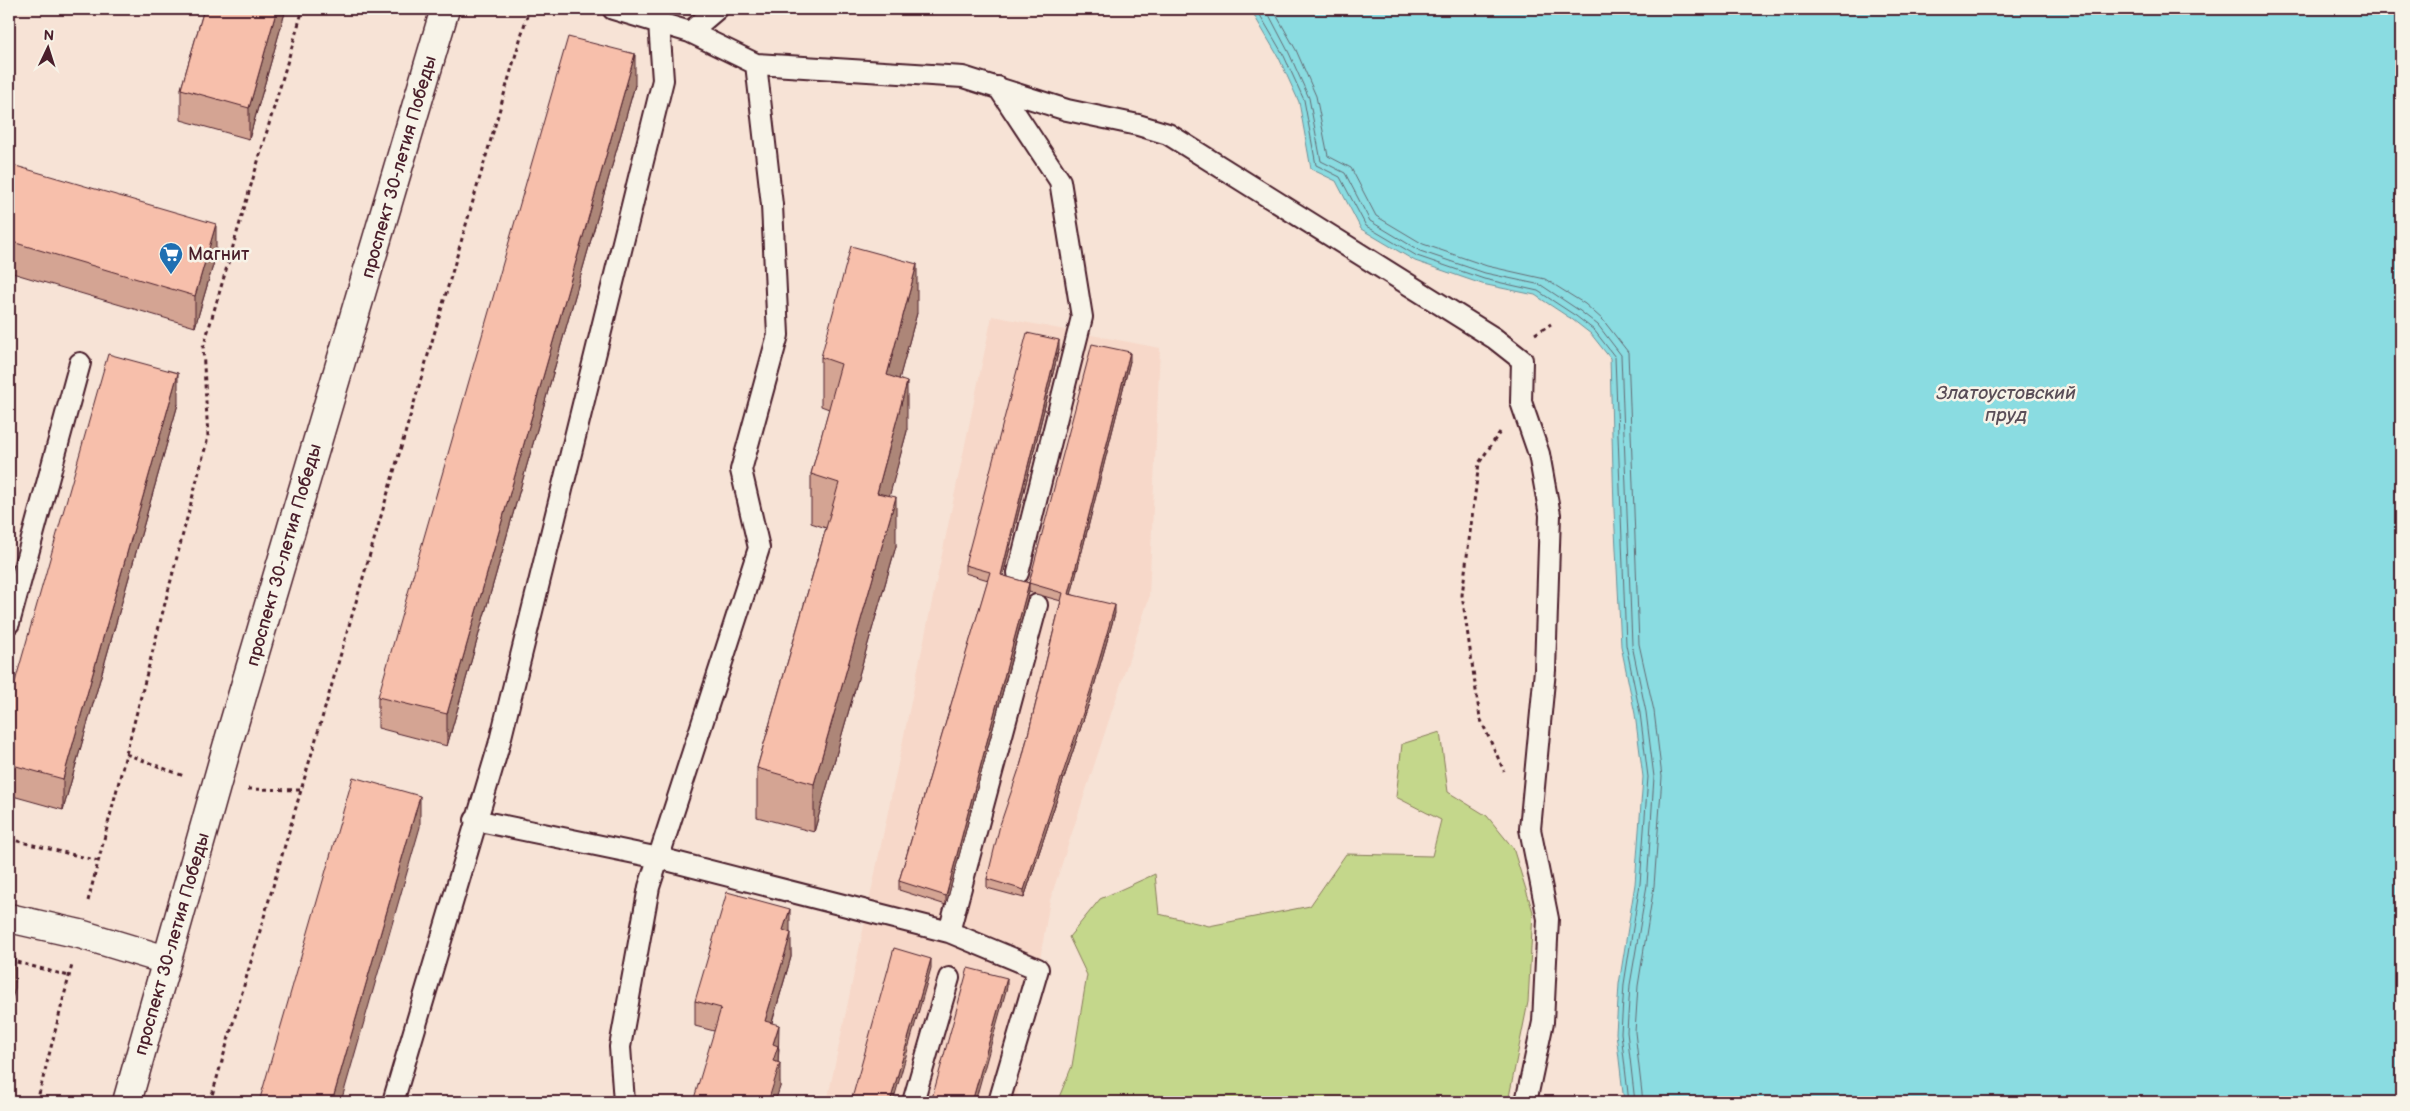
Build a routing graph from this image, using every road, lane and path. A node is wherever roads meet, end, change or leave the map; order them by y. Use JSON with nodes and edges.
{"nodes":[{"id":1,"x":303,"y":9,"type":"edge"},
{"id":2,"x":445,"y":9,"type":"edge"},
{"id":3,"x":528,"y":9,"type":"edge"},
{"id":4,"x":613,"y":9,"type":"edge"},
{"id":5,"x":717,"y":9,"type":"edge"},
{"id":6,"x":659,"y":23,"type":"junction"},
{"id":7,"x":690,"y":32,"type":"junction"},
{"id":8,"x":756,"y":64,"type":"junction"},
{"id":9,"x":998,"y":87,"type":"junction"},
{"id":10,"x":80,"y":363,"type":"dead end"},
{"id":11,"x":1521,"y":402,"type":"junction"},
{"id":12,"x":1018,"y":573,"type":"dead end"},
{"id":13,"x":1037,"y":605,"type":"dead end"},
{"id":14,"x":9,"y":623,"type":"edge"},
{"id":15,"x":1507,"y":778,"type":"dead end"},
{"id":16,"x":476,"y":820,"type":"junction"},
{"id":17,"x":9,"y":839,"type":"edge"},
{"id":18,"x":659,"y":858,"type":"junction"},
{"id":19,"x":99,"y":861,"type":"junction"},
{"id":20,"x":9,"y":918,"type":"edge"},
{"id":21,"x":949,"y":932,"type":"junction"},
{"id":22,"x":80,"y":934,"type":"junction"},
{"id":23,"x":9,"y":960,"type":"edge"},
{"id":24,"x":166,"y":960,"type":"junction"},
{"id":25,"x":69,"y":976,"type":"junction"},
{"id":26,"x":949,"y":978,"type":"dead end"},
{"id":27,"x":37,"y":1102,"type":"edge"},
{"id":28,"x":127,"y":1102,"type":"edge"},
{"id":29,"x":210,"y":1102,"type":"edge"},
{"id":30,"x":392,"y":1102,"type":"edge"},
{"id":31,"x":624,"y":1102,"type":"edge"},
{"id":32,"x":913,"y":1102,"type":"edge"},
{"id":33,"x":999,"y":1102,"type":"edge"},
{"id":34,"x":1526,"y":1102,"type":"edge"}],
"edges":[{"from":1,"to":19,"type":"path"},
{"from":2,"to":24,"type":"main road","name":"проспект 30-летия Победы"},
{"from":3,"to":29,"type":"path"},
{"from":4,"to":6,"type":"lane"},
{"from":5,"to":7,"type":"lane"},
{"from":6,"to":7,"type":"lane"},
{"from":6,"to":16,"type":"lane"},
{"from":7,"to":8,"type":"lane"},
{"from":8,"to":9,"type":"lane"},
{"from":8,"to":18,"type":"lane"},
{"from":9,"to":11,"type":"lane"},
{"from":9,"to":12,"type":"lane"},
{"from":10,"to":14,"type":"lane"},
{"from":11,"to":15,"type":"path"},
{"from":11,"to":34,"type":"lane"},
{"from":13,"to":21,"type":"lane"},
{"from":16,"to":18,"type":"lane"},
{"from":16,"to":30,"type":"lane"},
{"from":17,"to":19,"type":"path"},
{"from":18,"to":21,"type":"lane"},
{"from":18,"to":31,"type":"lane"},
{"from":19,"to":22,"type":"path"},
{"from":20,"to":22,"type":"main road"},
{"from":21,"to":33,"type":"lane"},
{"from":22,"to":24,"type":"main road"},
{"from":22,"to":25,"type":"path"},
{"from":23,"to":25,"type":"path"},
{"from":24,"to":28,"type":"main road","name":"проспект 30-летия Победы"},
{"from":25,"to":27,"type":"path"},
{"from":26,"to":32,"type":"lane"}]}
